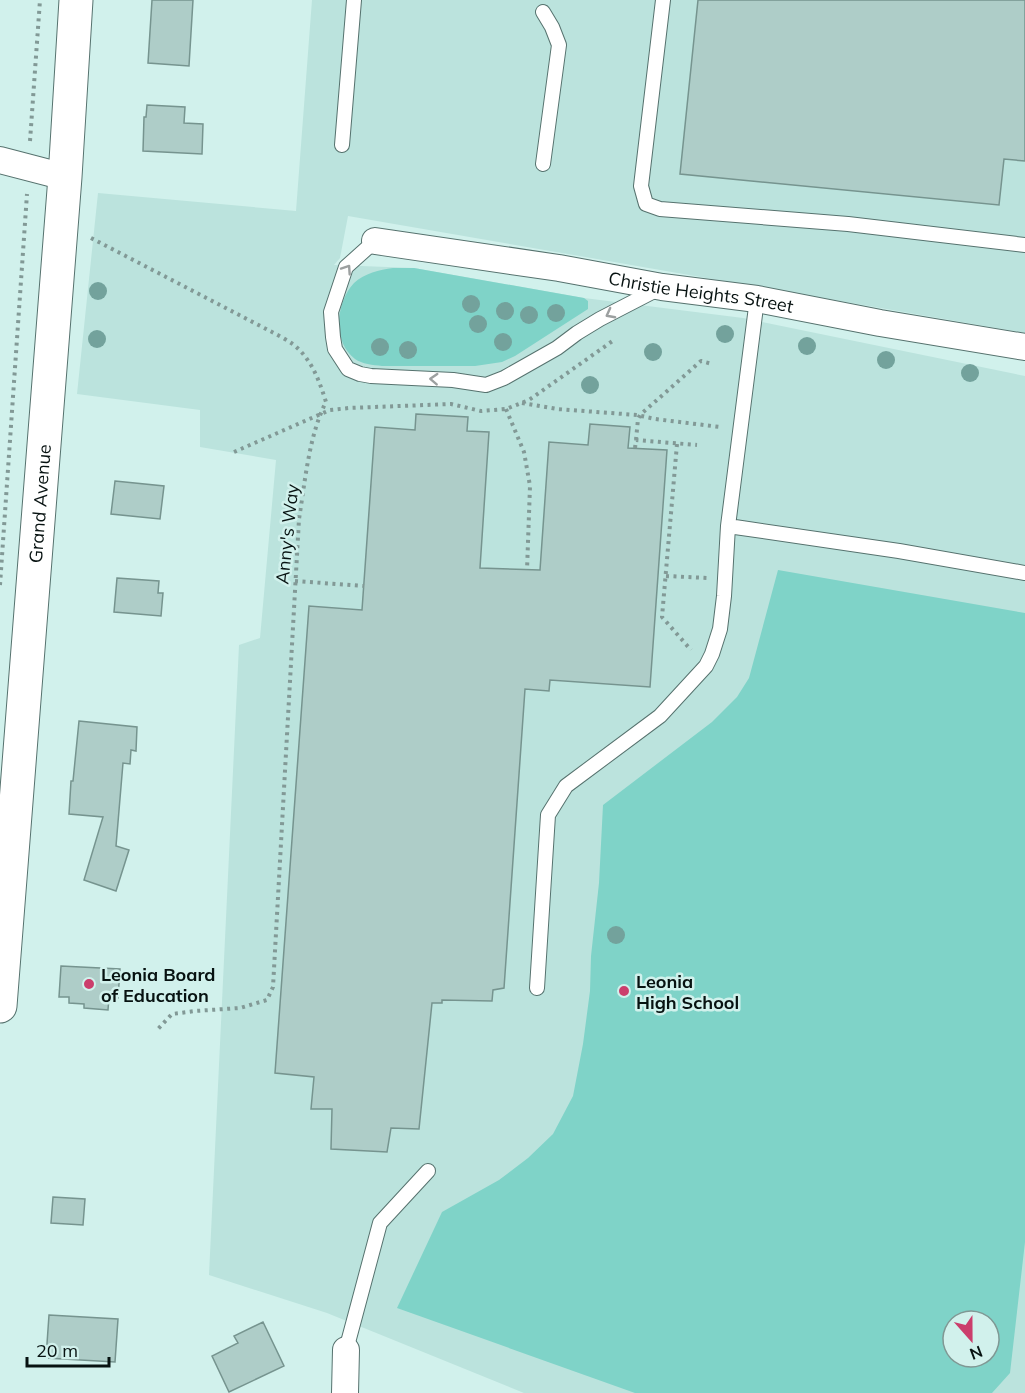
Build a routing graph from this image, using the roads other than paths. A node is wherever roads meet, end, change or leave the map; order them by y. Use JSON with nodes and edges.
{"nodes":[{"id":1,"x":76,"y":0,"type":"edge"},
{"id":2,"x":354,"y":0,"type":"edge"},
{"id":3,"x":663,"y":0,"type":"edge"},
{"id":4,"x":543,"y":12,"type":"dead end"},
{"id":5,"x":342,"y":145,"type":"dead end"},
{"id":6,"x":0,"y":160,"type":"edge"},
{"id":7,"x":543,"y":164,"type":"dead end"},
{"id":8,"x":65,"y":177,"type":"junction"},
{"id":9,"x":375,"y":241,"type":"joint"},
{"id":10,"x":1025,"y":245,"type":"edge"},
{"id":11,"x":662,"y":287,"type":"junction"},
{"id":12,"x":756,"y":299,"type":"junction"},
{"id":13,"x":1025,"y":347,"type":"edge"},
{"id":14,"x":728,"y":526,"type":"junction"},
{"id":15,"x":1025,"y":573,"type":"edge"},
{"id":16,"x":8,"y":808,"type":"edge"},
{"id":17,"x":537,"y":988,"type":"dead end"},
{"id":18,"x":0,"y":1006,"type":"edge"},
{"id":19,"x":428,"y":1171,"type":"dead end"},
{"id":20,"x":346,"y":1350,"type":"joint"},
{"id":21,"x":345,"y":1393,"type":"edge"}],
"edges":[{"from":1,"to":8,"type":"main road","name":"Grand Avenue"},
{"from":2,"to":5,"type":"lane"},
{"from":3,"to":10,"type":"lane"},
{"from":4,"to":7,"type":"lane"},
{"from":6,"to":8,"type":"street"},
{"from":8,"to":16,"type":"main road","name":"Grand Avenue"},
{"from":9,"to":11,"type":"street","name":"Christie Heights Street"},
{"from":11,"to":9,"type":"lane","one_way":true},
{"from":11,"to":12,"type":"street","name":"Christie Heights Street"},
{"from":12,"to":13,"type":"street","name":"Christie Heights Street"},
{"from":12,"to":14,"type":"lane"},
{"from":14,"to":15,"type":"lane"},
{"from":14,"to":17,"type":"lane"},
{"from":16,"to":18,"type":"main road","name":"Grand Avenue"},
{"from":19,"to":20,"type":"lane"},
{"from":20,"to":21,"type":"street"}]}
